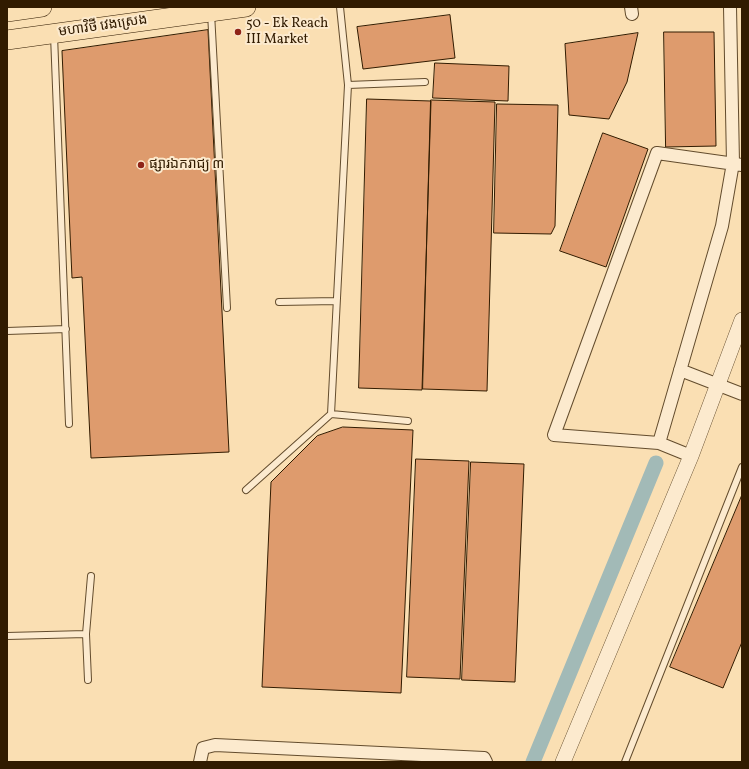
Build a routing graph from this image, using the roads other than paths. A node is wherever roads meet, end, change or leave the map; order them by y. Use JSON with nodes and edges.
{"nodes":[{"id":1,"x":42,"y":7,"type":"edge"},
{"id":2,"x":246,"y":7,"type":"edge"},
{"id":3,"x":340,"y":7,"type":"edge"},
{"id":4,"x":730,"y":7,"type":"edge"},
{"id":5,"x":7,"y":12,"type":"edge"},
{"id":6,"x":211,"y":12,"type":"junction"},
{"id":7,"x":54,"y":34,"type":"junction"},
{"id":8,"x":7,"y":40,"type":"edge"},
{"id":9,"x":425,"y":82,"type":"dead end"},
{"id":10,"x":348,"y":85,"type":"junction"},
{"id":11,"x":738,"y":164,"type":"edge"},
{"id":12,"x":336,"y":300,"type":"junction"},
{"id":13,"x":279,"y":302,"type":"dead end"},
{"id":14,"x":227,"y":308,"type":"dead end"},
{"id":15,"x":742,"y":320,"type":"edge"},
{"id":16,"x":66,"y":329,"type":"junction"},
{"id":17,"x":7,"y":331,"type":"edge"},
{"id":18,"x":680,"y":370,"type":"junction"},
{"id":19,"x":718,"y":384,"type":"junction"},
{"id":20,"x":742,"y":394,"type":"edge"},
{"id":21,"x":331,"y":414,"type":"junction"},
{"id":22,"x":408,"y":421,"type":"dead end"},
{"id":23,"x":69,"y":424,"type":"dead end"},
{"id":24,"x":659,"y":443,"type":"junction"},
{"id":25,"x":691,"y":456,"type":"junction"},
{"id":26,"x":742,"y":467,"type":"edge"},
{"id":27,"x":246,"y":490,"type":"dead end"},
{"id":28,"x":91,"y":576,"type":"dead end"},
{"id":29,"x":86,"y":634,"type":"junction"},
{"id":30,"x":7,"y":636,"type":"edge"},
{"id":31,"x":88,"y":680,"type":"dead end"},
{"id":32,"x":200,"y":762,"type":"edge"},
{"id":33,"x":486,"y":762,"type":"edge"},
{"id":34,"x":563,"y":762,"type":"edge"},
{"id":35,"x":625,"y":762,"type":"edge"}],
"edges":[{"from":1,"to":5,"type":"main road"},
{"from":2,"to":6,"type":"main road","name":"មហាវិថី វេងស្រេង"},
{"from":3,"to":10,"type":"lane"},
{"from":4,"to":11,"type":"street"},
{"from":6,"to":7,"type":"main road","name":"មហាវិថី វេងស្រេង"},
{"from":6,"to":14,"type":"lane"},
{"from":7,"to":8,"type":"main road","name":"មហាវិថី វេងស្រេង"},
{"from":7,"to":16,"type":"lane"},
{"from":9,"to":10,"type":"lane"},
{"from":10,"to":12,"type":"lane"},
{"from":11,"to":18,"type":"street"},
{"from":11,"to":24,"type":"street"},
{"from":12,"to":13,"type":"lane"},
{"from":12,"to":21,"type":"lane"},
{"from":15,"to":19,"type":"street"},
{"from":16,"to":17,"type":"lane"},
{"from":16,"to":23,"type":"lane"},
{"from":18,"to":19,"type":"street"},
{"from":18,"to":24,"type":"street"},
{"from":19,"to":20,"type":"street"},
{"from":19,"to":25,"type":"street"},
{"from":21,"to":22,"type":"lane"},
{"from":21,"to":27,"type":"lane"},
{"from":24,"to":25,"type":"street"},
{"from":25,"to":34,"type":"street"},
{"from":26,"to":35,"type":"lane"},
{"from":28,"to":29,"type":"lane"},
{"from":29,"to":30,"type":"lane"},
{"from":29,"to":31,"type":"lane"},
{"from":32,"to":33,"type":"street"}]}
